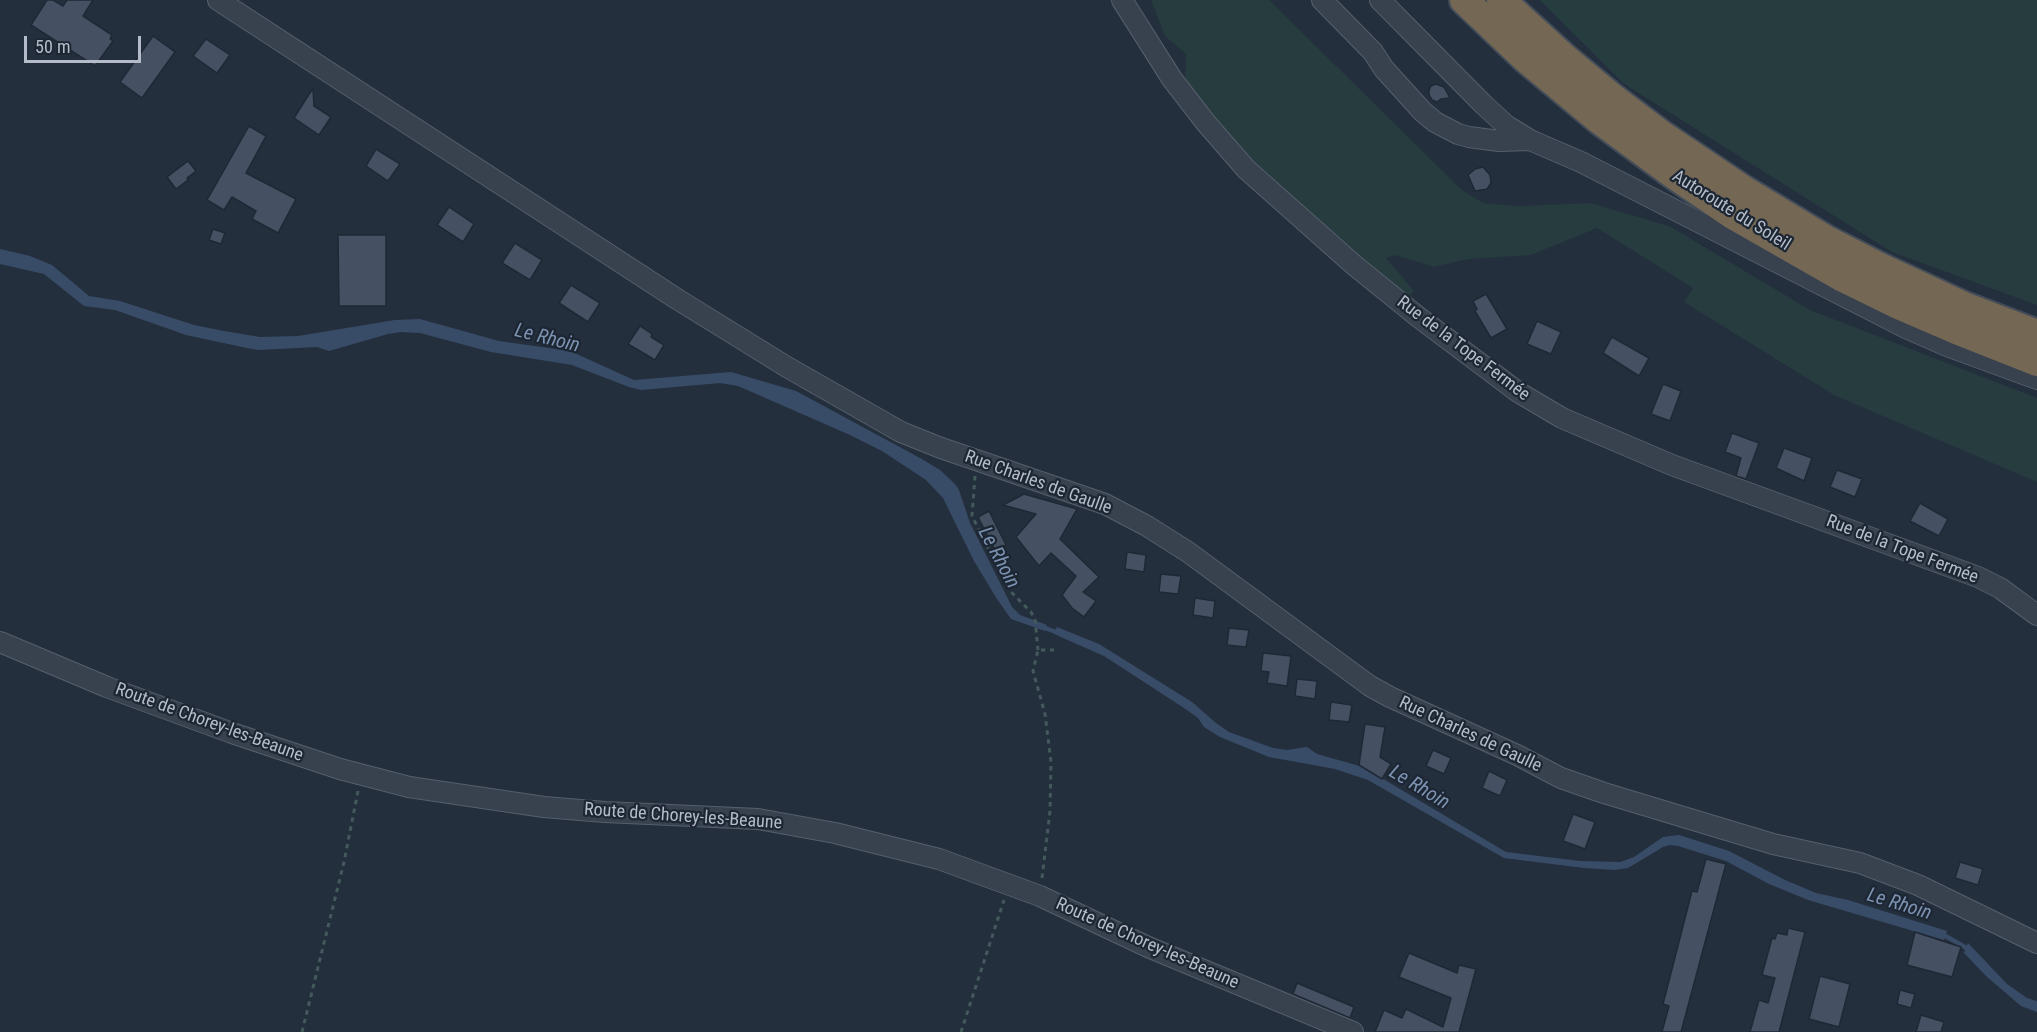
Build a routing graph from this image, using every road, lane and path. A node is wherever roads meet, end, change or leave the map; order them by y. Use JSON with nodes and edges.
{"nodes":[{"id":1,"x":218,"y":0,"type":"edge"},
{"id":2,"x":1122,"y":0,"type":"edge"},
{"id":3,"x":1322,"y":0,"type":"edge"},
{"id":4,"x":1380,"y":0,"type":"edge"},
{"id":5,"x":1464,"y":0,"type":"edge"},
{"id":6,"x":1501,"y":0,"type":"edge"},
{"id":7,"x":1530,"y":140,"type":"junction"},
{"id":8,"x":2037,"y":334,"type":"edge"},
{"id":9,"x":2037,"y":362,"type":"edge"},
{"id":10,"x":2037,"y":379,"type":"edge"},
{"id":11,"x":976,"y":461,"type":"junction"},
{"id":12,"x":2037,"y":615,"type":"edge"},
{"id":13,"x":0,"y":642,"type":"edge"},
{"id":14,"x":1038,"y":650,"type":"junction"},
{"id":15,"x":1054,"y":650,"type":"dead end"},
{"id":16,"x":362,"y":776,"type":"junction"},
{"id":17,"x":1009,"y":884,"type":"junction"},
{"id":18,"x":1040,"y":896,"type":"junction"},
{"id":19,"x":2037,"y":943,"type":"edge"},
{"id":20,"x":302,"y":1032,"type":"edge"},
{"id":21,"x":961,"y":1032,"type":"edge"},
{"id":22,"x":1353,"y":1032,"type":"edge"}],
"edges":[{"from":1,"to":11,"type":"street","name":"Rue Charles de Gaulle"},
{"from":2,"to":12,"type":"street","name":"Rue de la Tope Fermée"},
{"from":3,"to":7,"type":"street"},
{"from":4,"to":7,"type":"street"},
{"from":5,"to":9,"type":"highway","name":"Autoroute du Soleil"},
{"from":6,"to":8,"type":"highway","name":"Autoroute du Soleil"},
{"from":7,"to":10,"type":"street"},
{"from":11,"to":14,"type":"path"},
{"from":11,"to":19,"type":"street","name":"Rue Charles de Gaulle"},
{"from":13,"to":16,"type":"street","name":"Route de Chorey-les-Beaune"},
{"from":14,"to":15,"type":"path"},
{"from":14,"to":18,"type":"path"},
{"from":16,"to":17,"type":"street","name":"Route de Chorey-les-Beaune"},
{"from":16,"to":20,"type":"path"},
{"from":17,"to":18,"type":"street","name":"Route de Chorey-les-Beaune"},
{"from":17,"to":21,"type":"path"},
{"from":18,"to":22,"type":"street","name":"Route de Chorey-les-Beaune"}]}
